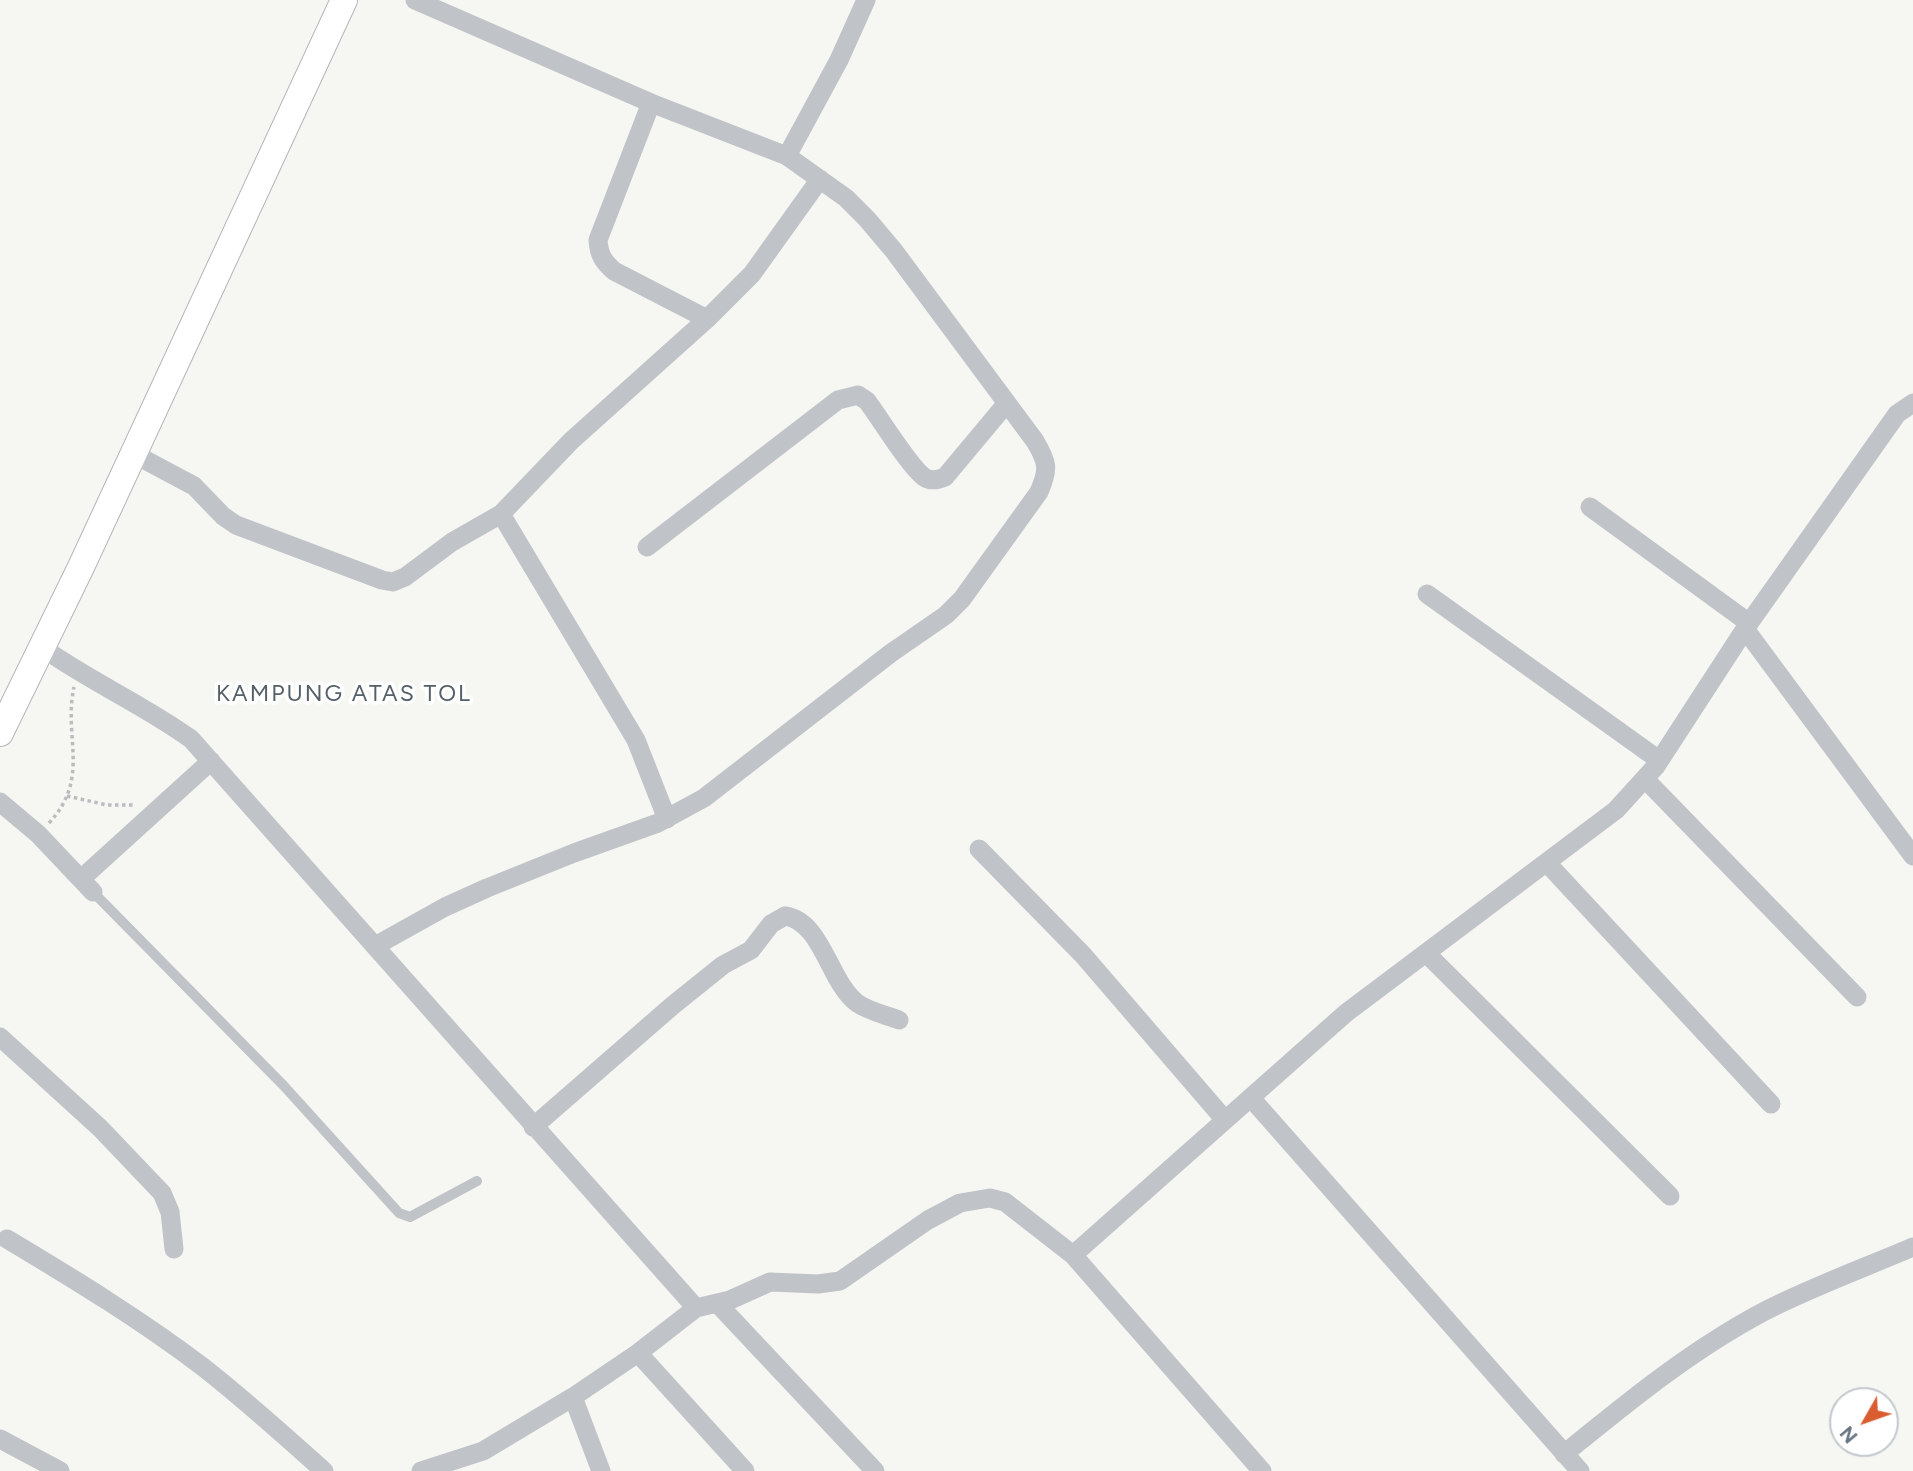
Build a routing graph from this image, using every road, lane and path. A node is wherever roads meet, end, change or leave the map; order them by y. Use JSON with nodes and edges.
{"nodes":[{"id":1,"x":344,"y":0,"type":"edge"},
{"id":2,"x":415,"y":0,"type":"edge"},
{"id":3,"x":866,"y":0,"type":"edge"},
{"id":4,"x":651,"y":103,"type":"junction"},
{"id":5,"x":787,"y":156,"type":"junction"},
{"id":6,"x":820,"y":179,"type":"junction"},
{"id":7,"x":707,"y":319,"type":"junction"},
{"id":8,"x":1913,"y":403,"type":"edge"},
{"id":9,"x":1006,"y":404,"type":"junction"},
{"id":10,"x":134,"y":454,"type":"junction"},
{"id":11,"x":1590,"y":507,"type":"dead end"},
{"id":12,"x":501,"y":514,"type":"junction"},
{"id":13,"x":647,"y":547,"type":"dead end"},
{"id":14,"x":1427,"y":594,"type":"dead end"},
{"id":15,"x":1747,"y":626,"type":"junction"},
{"id":16,"x":43,"y":648,"type":"junction"},
{"id":17,"x":78,"y":672,"type":"junction"},
{"id":18,"x":0,"y":731,"type":"edge"},
{"id":19,"x":1660,"y":760,"type":"junction"},
{"id":20,"x":211,"y":761,"type":"junction"},
{"id":21,"x":1645,"y":779,"type":"junction"},
{"id":22,"x":67,"y":796,"type":"junction"},
{"id":23,"x":0,"y":802,"type":"edge"},
{"id":24,"x":165,"y":804,"type":"junction"},
{"id":25,"x":667,"y":819,"type":"junction"},
{"id":26,"x":38,"y":834,"type":"junction"},
{"id":27,"x":979,"y":849,"type":"dead end"},
{"id":28,"x":1913,"y":856,"type":"edge"},
{"id":29,"x":1547,"y":863,"type":"junction"},
{"id":30,"x":87,"y":885,"type":"junction"},
{"id":31,"x":375,"y":946,"type":"junction"},
{"id":32,"x":1426,"y":953,"type":"junction"},
{"id":33,"x":1857,"y":998,"type":"dead end"},
{"id":34,"x":898,"y":1020,"type":"dead end"},
{"id":35,"x":0,"y":1037,"type":"edge"},
{"id":36,"x":1251,"y":1098,"type":"junction"},
{"id":37,"x":1772,"y":1104,"type":"dead end"},
{"id":38,"x":1225,"y":1120,"type":"junction"},
{"id":39,"x":533,"y":1127,"type":"junction"},
{"id":40,"x":477,"y":1181,"type":"dead end"},
{"id":41,"x":1670,"y":1196,"type":"dead end"},
{"id":42,"x":7,"y":1239,"type":"dead end"},
{"id":43,"x":1913,"y":1247,"type":"edge"},
{"id":44,"x":174,"y":1249,"type":"dead end"},
{"id":45,"x":1073,"y":1255,"type":"junction"},
{"id":46,"x":717,"y":1303,"type":"junction"},
{"id":47,"x":695,"y":1308,"type":"junction"},
{"id":48,"x":638,"y":1353,"type":"junction"},
{"id":49,"x":573,"y":1397,"type":"junction"},
{"id":50,"x":0,"y":1439,"type":"edge"},
{"id":51,"x":1563,"y":1454,"type":"junction"},
{"id":52,"x":482,"y":1461,"type":"edge"},
{"id":53,"x":61,"y":1471,"type":"edge"},
{"id":54,"x":324,"y":1471,"type":"edge"},
{"id":55,"x":421,"y":1471,"type":"edge"},
{"id":56,"x":601,"y":1471,"type":"edge"},
{"id":57,"x":745,"y":1471,"type":"edge"},
{"id":58,"x":875,"y":1471,"type":"edge"},
{"id":59,"x":1262,"y":1471,"type":"edge"},
{"id":60,"x":1580,"y":1471,"type":"edge"}],
"edges":[{"from":1,"to":10,"type":"main road"},
{"from":2,"to":4,"type":"street"},
{"from":3,"to":5,"type":"street"},
{"from":4,"to":5,"type":"street"},
{"from":4,"to":7,"type":"street"},
{"from":5,"to":6,"type":"street"},
{"from":6,"to":7,"type":"street"},
{"from":6,"to":9,"type":"street"},
{"from":7,"to":12,"type":"street"},
{"from":8,"to":15,"type":"street"},
{"from":9,"to":13,"type":"street"},
{"from":9,"to":25,"type":"street"},
{"from":10,"to":12,"type":"street"},
{"from":10,"to":16,"type":"main road"},
{"from":11,"to":15,"type":"street"},
{"from":12,"to":25,"type":"street"},
{"from":14,"to":19,"type":"street"},
{"from":15,"to":19,"type":"street"},
{"from":15,"to":28,"type":"street"},
{"from":16,"to":17,"type":"street"},
{"from":16,"to":18,"type":"main road"},
{"from":17,"to":20,"type":"street"},
{"from":17,"to":22,"type":"path"},
{"from":19,"to":21,"type":"street"},
{"from":20,"to":24,"type":"street"},
{"from":20,"to":31,"type":"street"},
{"from":21,"to":29,"type":"street"},
{"from":21,"to":33,"type":"street"},
{"from":22,"to":24,"type":"path"},
{"from":22,"to":26,"type":"path"},
{"from":23,"to":26,"type":"street"},
{"from":24,"to":30,"type":"street"},
{"from":25,"to":31,"type":"street"},
{"from":26,"to":30,"type":"street"},
{"from":27,"to":38,"type":"street"},
{"from":29,"to":32,"type":"street"},
{"from":29,"to":37,"type":"street"},
{"from":30,"to":40,"type":"lane"},
{"from":31,"to":39,"type":"street"},
{"from":32,"to":36,"type":"street"},
{"from":32,"to":41,"type":"street"},
{"from":34,"to":39,"type":"street"},
{"from":35,"to":44,"type":"street"},
{"from":36,"to":38,"type":"street"},
{"from":36,"to":51,"type":"street"},
{"from":38,"to":45,"type":"street"},
{"from":39,"to":47,"type":"street"},
{"from":42,"to":54,"type":"street"},
{"from":43,"to":51,"type":"street"},
{"from":45,"to":46,"type":"street"},
{"from":45,"to":59,"type":"street"},
{"from":46,"to":47,"type":"street"},
{"from":46,"to":58,"type":"street"},
{"from":47,"to":48,"type":"street"},
{"from":48,"to":49,"type":"street"},
{"from":48,"to":57,"type":"street"},
{"from":49,"to":52,"type":"street"},
{"from":49,"to":56,"type":"street"},
{"from":50,"to":53,"type":"street"},
{"from":51,"to":60,"type":"street"},
{"from":52,"to":55,"type":"street"}]}
